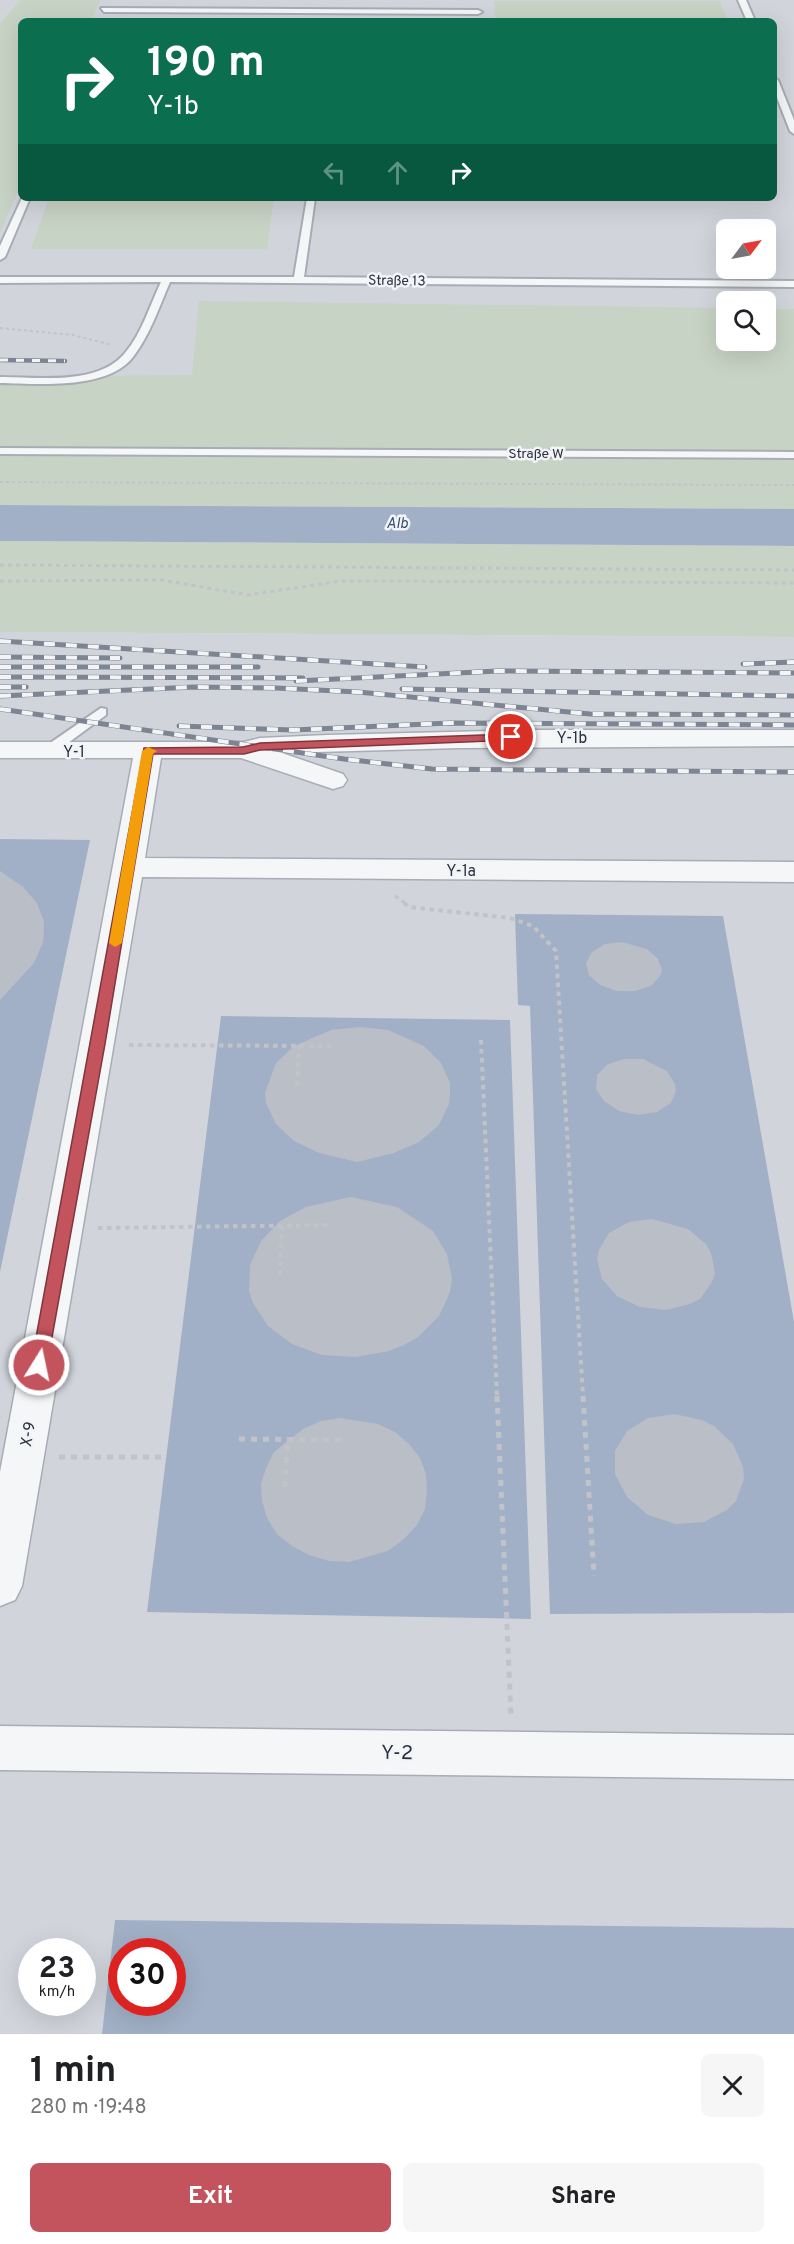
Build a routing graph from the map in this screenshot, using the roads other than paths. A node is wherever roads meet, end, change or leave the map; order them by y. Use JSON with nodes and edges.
{"nodes":[{"id":1,"x":108,"y":0,"type":"edge"},
{"id":2,"x":478,"y":0,"type":"edge"},
{"id":3,"x":742,"y":0,"type":"edge"},
{"id":4,"x":104,"y":10,"type":"junction"},
{"id":5,"x":478,"y":12,"type":"junction"},
{"id":6,"x":100,"y":18,"type":"edge"},
{"id":7,"x":479,"y":18,"type":"edge"},
{"id":8,"x":750,"y":18,"type":"edge"},
{"id":9,"x":777,"y":89,"type":"edge"},
{"id":10,"x":788,"y":120,"type":"edge"},
{"id":11,"x":794,"y":131,"type":"edge"},
{"id":12,"x":25,"y":201,"type":"edge"},
{"id":13,"x":310,"y":201,"type":"edge"},
{"id":14,"x":1,"y":254,"type":"edge"},
{"id":15,"x":167,"y":279,"type":"junction"},
{"id":16,"x":299,"y":279,"type":"junction"},
{"id":17,"x":0,"y":280,"type":"edge"},
{"id":18,"x":794,"y":284,"type":"edge"},
{"id":19,"x":0,"y":380,"type":"edge"},
{"id":20,"x":0,"y":451,"type":"edge"},
{"id":21,"x":794,"y":455,"type":"edge"},
{"id":22,"x":101,"y":712,"type":"dead end"},
{"id":23,"x":794,"y":738,"type":"edge"},
{"id":24,"x":0,"y":750,"type":"edge"},
{"id":25,"x":244,"y":750,"type":"junction"},
{"id":26,"x":48,"y":751,"type":"junction"},
{"id":27,"x":148,"y":751,"type":"junction"},
{"id":28,"x":333,"y":780,"type":"dead end"},
{"id":29,"x":128,"y":867,"type":"junction"},
{"id":30,"x":794,"y":872,"type":"edge"},
{"id":31,"x":0,"y":1586,"type":"edge"},
{"id":32,"x":0,"y":1748,"type":"edge"},
{"id":33,"x":794,"y":1756,"type":"edge"}],
"edges":[{"from":1,"to":4,"type":"lane"},
{"from":2,"to":5,"type":"lane"},
{"from":3,"to":8,"type":"lane"},
{"from":4,"to":5,"type":"lane"},
{"from":4,"to":6,"type":"lane"},
{"from":5,"to":7,"type":"lane"},
{"from":9,"to":10,"type":"lane"},
{"from":10,"to":11,"type":"lane"},
{"from":12,"to":14,"type":"lane"},
{"from":13,"to":16,"type":"lane"},
{"from":15,"to":16,"type":"lane","name":"Straße 13"},
{"from":15,"to":17,"type":"lane","name":"Straße 13"},
{"from":15,"to":19,"type":"lane"},
{"from":16,"to":18,"type":"lane","name":"Straße 13"},
{"from":20,"to":21,"type":"lane","name":"Straße W"},
{"from":22,"to":26,"type":"lane"},
{"from":23,"to":25,"type":"street","name":"Y-1b"},
{"from":24,"to":26,"type":"street","name":"Y-1"},
{"from":25,"to":27,"type":"street","name":"Y-1b"},
{"from":25,"to":28,"type":"street","name":"Y-1b"},
{"from":26,"to":27,"type":"street","name":"Y-1"},
{"from":27,"to":29,"type":"street","name":"X-9"},
{"from":29,"to":30,"type":"street","name":"Y-1a"},
{"from":29,"to":31,"type":"street","name":"X-9"},
{"from":32,"to":33,"type":"street","name":"Y-2"}]}
